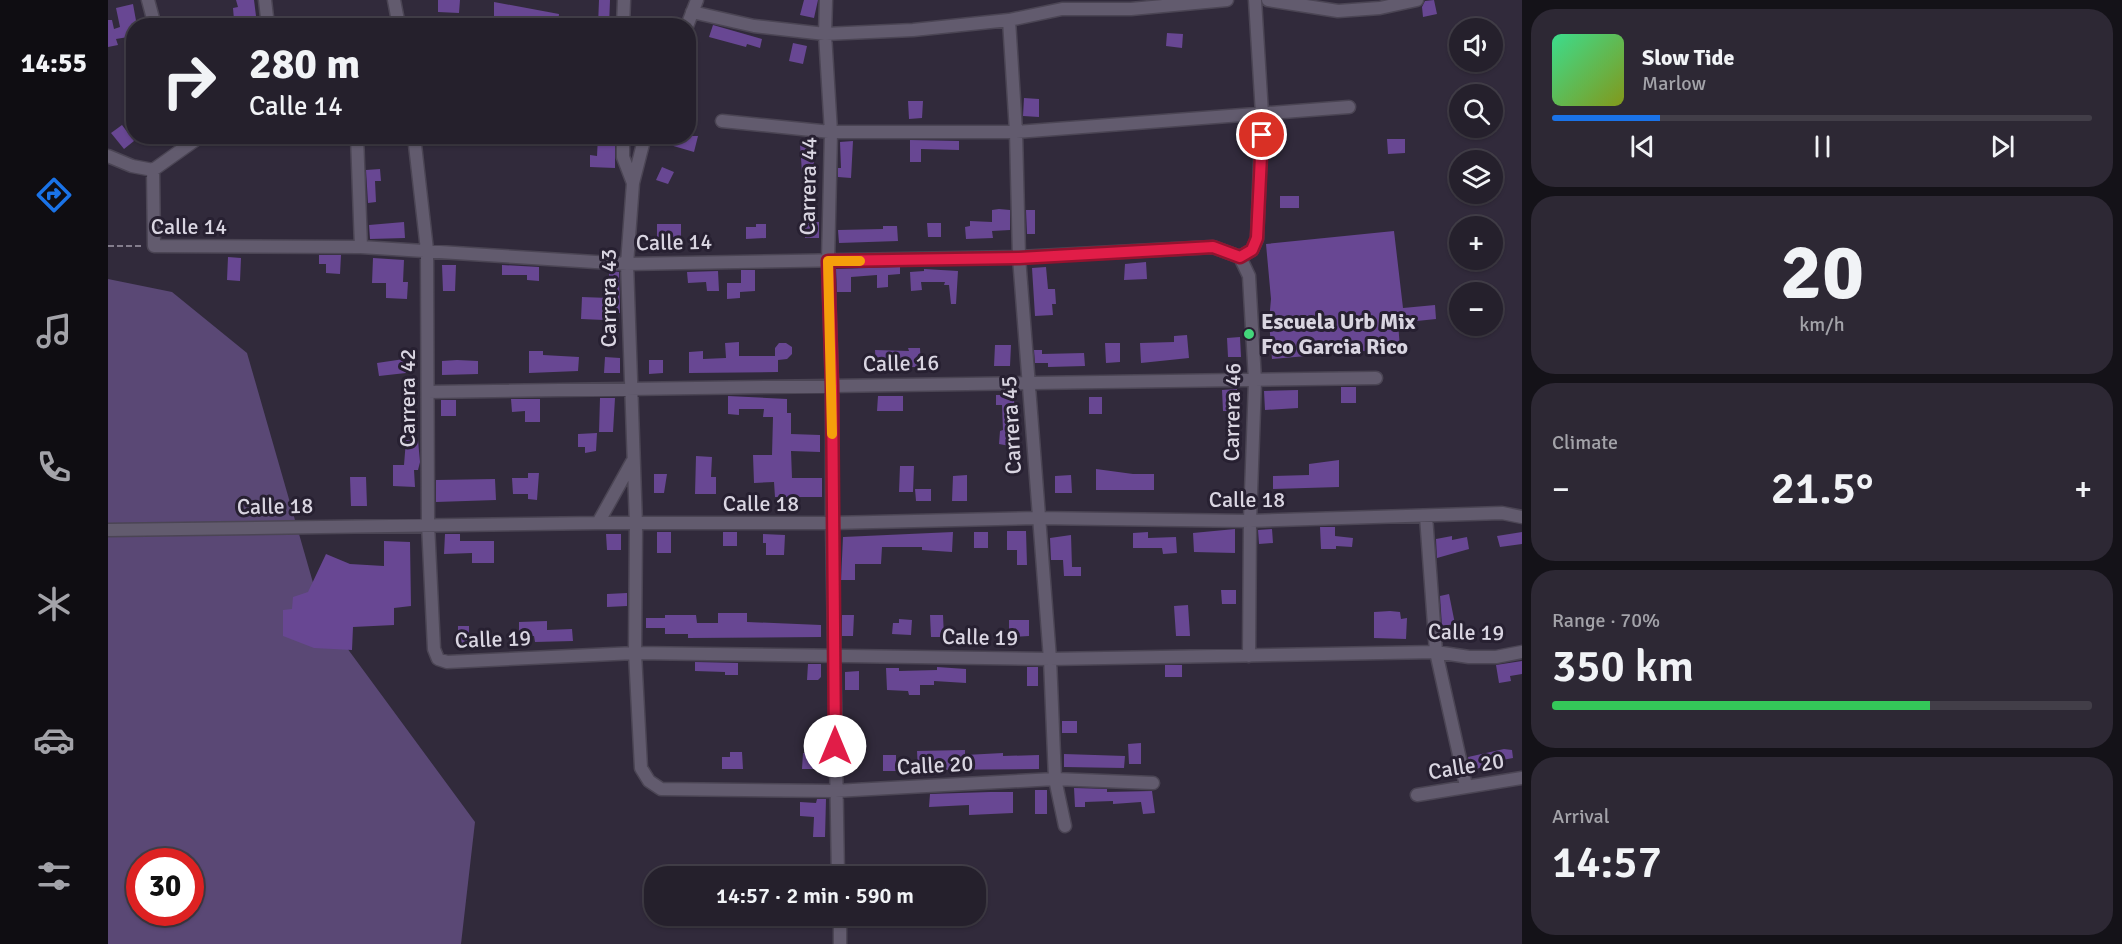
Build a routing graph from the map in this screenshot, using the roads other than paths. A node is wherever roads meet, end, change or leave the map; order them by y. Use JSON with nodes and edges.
{"nodes":[{"id":1,"x":148,"y":0,"type":"edge"},
{"id":2,"x":265,"y":0,"type":"edge"},
{"id":3,"x":394,"y":0,"type":"edge"},
{"id":4,"x":624,"y":0,"type":"edge"},
{"id":5,"x":826,"y":0,"type":"edge"},
{"id":6,"x":1227,"y":0,"type":"edge"},
{"id":7,"x":1255,"y":0,"type":"edge"},
{"id":8,"x":1268,"y":0,"type":"edge"},
{"id":9,"x":1417,"y":0,"type":"edge"},
{"id":10,"x":694,"y":6,"type":"edge"},
{"id":11,"x":153,"y":18,"type":"edge"},
{"id":12,"x":267,"y":18,"type":"edge"},
{"id":13,"x":397,"y":18,"type":"edge"},
{"id":14,"x":623,"y":18,"type":"edge"},
{"id":15,"x":1009,"y":20,"type":"junction"},
{"id":16,"x":825,"y":34,"type":"junction"},
{"id":17,"x":1349,"y":107,"type":"dead end"},
{"id":18,"x":1262,"y":114,"type":"junction"},
{"id":19,"x":722,"y":121,"type":"dead end"},
{"id":20,"x":831,"y":132,"type":"junction"},
{"id":21,"x":1016,"y":132,"type":"junction"},
{"id":22,"x":190,"y":144,"type":"edge"},
{"id":23,"x":357,"y":144,"type":"edge"},
{"id":24,"x":415,"y":144,"type":"edge"},
{"id":25,"x":623,"y":144,"type":"edge"},
{"id":26,"x":643,"y":144,"type":"edge"},
{"id":27,"x":108,"y":156,"type":"edge"},
{"id":28,"x":153,"y":170,"type":"junction"},
{"id":29,"x":633,"y":183,"type":"junction"},
{"id":30,"x":361,"y":247,"type":"junction"},
{"id":31,"x":427,"y":250,"type":"junction"},
{"id":32,"x":1240,"y":257,"type":"junction"},
{"id":33,"x":1019,"y":258,"type":"junction"},
{"id":34,"x":828,"y":261,"type":"junction"},
{"id":35,"x":627,"y":264,"type":"junction"},
{"id":36,"x":1376,"y":378,"type":"dead end"},
{"id":37,"x":1029,"y":381,"type":"junction"},
{"id":38,"x":1256,"y":381,"type":"junction"},
{"id":39,"x":832,"y":386,"type":"junction"},
{"id":40,"x":630,"y":389,"type":"junction"},
{"id":41,"x":428,"y":392,"type":"junction"},
{"id":42,"x":633,"y":461,"type":"junction"},
{"id":43,"x":1426,"y":516,"type":"junction"},
{"id":44,"x":1522,"y":517,"type":"edge"},
{"id":45,"x":1037,"y":518,"type":"junction"},
{"id":46,"x":1250,"y":521,"type":"junction"},
{"id":47,"x":598,"y":523,"type":"junction"},
{"id":48,"x":832,"y":523,"type":"junction"},
{"id":49,"x":428,"y":524,"type":"junction"},
{"id":50,"x":636,"y":525,"type":"junction"},
{"id":51,"x":108,"y":530,"type":"edge"},
{"id":52,"x":1436,"y":652,"type":"junction"},
{"id":53,"x":1522,"y":652,"type":"edge"},
{"id":54,"x":635,"y":653,"type":"junction"},
{"id":55,"x":835,"y":656,"type":"junction"},
{"id":56,"x":1250,"y":656,"type":"junction"},
{"id":57,"x":438,"y":659,"type":"joint"},
{"id":58,"x":1050,"y":659,"type":"junction"},
{"id":59,"x":1522,"y":778,"type":"edge"},
{"id":60,"x":1055,"y":779,"type":"junction"},
{"id":61,"x":649,"y":781,"type":"joint"},
{"id":62,"x":1153,"y":783,"type":"dead end"},
{"id":63,"x":1466,"y":786,"type":"junction"},
{"id":64,"x":836,"y":791,"type":"junction"},
{"id":65,"x":1417,"y":795,"type":"dead end"},
{"id":66,"x":1065,"y":826,"type":"dead end"},
{"id":67,"x":838,"y":866,"type":"edge"},
{"id":68,"x":840,"y":926,"type":"edge"},
{"id":69,"x":840,"y":944,"type":"edge"}],
"edges":[{"from":1,"to":11,"type":"street"},
{"from":2,"to":12,"type":"street"},
{"from":3,"to":13,"type":"street"},
{"from":4,"to":14,"type":"street"},
{"from":5,"to":16,"type":"street","name":"Carrera 44"},
{"from":6,"to":15,"type":"street"},
{"from":7,"to":18,"type":"street"},
{"from":8,"to":9,"type":"street"},
{"from":10,"to":16,"type":"street"},
{"from":15,"to":16,"type":"street"},
{"from":15,"to":21,"type":"street","name":"Carrera 45"},
{"from":16,"to":20,"type":"street","name":"Carrera 44"},
{"from":17,"to":18,"type":"street"},
{"from":18,"to":21,"type":"street"},
{"from":18,"to":32,"type":"street"},
{"from":19,"to":20,"type":"street"},
{"from":20,"to":21,"type":"street"},
{"from":20,"to":34,"type":"street","name":"Carrera 44"},
{"from":21,"to":33,"type":"street","name":"Carrera 45"},
{"from":22,"to":28,"type":"street"},
{"from":23,"to":30,"type":"street"},
{"from":24,"to":31,"type":"street","name":"Carrera 42"},
{"from":25,"to":29,"type":"street","name":"Carrera 43"},
{"from":26,"to":29,"type":"street"},
{"from":27,"to":28,"type":"street"},
{"from":28,"to":30,"type":"street","name":"Calle 14"},
{"from":29,"to":35,"type":"street","name":"Carrera 43"},
{"from":30,"to":31,"type":"street","name":"Calle 14"},
{"from":31,"to":35,"type":"street","name":"Calle 14"},
{"from":31,"to":41,"type":"street","name":"Carrera 42"},
{"from":32,"to":33,"type":"street","name":"Calle 14"},
{"from":32,"to":38,"type":"street","name":"Carrera 46"},
{"from":33,"to":34,"type":"street","name":"Calle 14"},
{"from":33,"to":37,"type":"street","name":"Carrera 45"},
{"from":34,"to":35,"type":"street","name":"Calle 14"},
{"from":34,"to":39,"type":"street","name":"Carrera 44"},
{"from":35,"to":40,"type":"street","name":"Carrera 43"},
{"from":36,"to":38,"type":"street","name":"Calle 16"},
{"from":37,"to":38,"type":"street","name":"Calle 16"},
{"from":37,"to":39,"type":"street","name":"Calle 16"},
{"from":37,"to":45,"type":"street","name":"Carrera 45"},
{"from":38,"to":46,"type":"street","name":"Carrera 46"},
{"from":39,"to":40,"type":"street","name":"Calle 16"},
{"from":39,"to":48,"type":"street","name":"Carrera 44"},
{"from":40,"to":41,"type":"street","name":"Calle 16"},
{"from":40,"to":42,"type":"street","name":"Carrera 43"},
{"from":41,"to":49,"type":"street","name":"Carrera 42"},
{"from":42,"to":47,"type":"street"},
{"from":42,"to":50,"type":"street","name":"Carrera 43"},
{"from":43,"to":44,"type":"street","name":"Calle 18"},
{"from":43,"to":46,"type":"street","name":"Calle 18"},
{"from":43,"to":52,"type":"street"},
{"from":45,"to":46,"type":"street","name":"Calle 18"},
{"from":45,"to":48,"type":"street","name":"Calle 18"},
{"from":45,"to":58,"type":"street","name":"Carrera 45"},
{"from":46,"to":56,"type":"street","name":"Carrera 46"},
{"from":47,"to":49,"type":"street","name":"Calle 18"},
{"from":47,"to":50,"type":"street","name":"Calle 18"},
{"from":48,"to":50,"type":"street","name":"Calle 18"},
{"from":48,"to":55,"type":"street","name":"Carrera 44"},
{"from":49,"to":51,"type":"street","name":"Calle 18"},
{"from":49,"to":57,"type":"street","name":"Carrera 42"},
{"from":50,"to":54,"type":"street","name":"Carrera 43"},
{"from":52,"to":53,"type":"street","name":"Calle 19"},
{"from":52,"to":56,"type":"street","name":"Calle 19"},
{"from":52,"to":63,"type":"street"},
{"from":54,"to":55,"type":"street","name":"Calle 19"},
{"from":54,"to":57,"type":"street","name":"Calle 19"},
{"from":54,"to":61,"type":"street","name":"Carrera 43"},
{"from":55,"to":58,"type":"street","name":"Calle 19"},
{"from":55,"to":64,"type":"street","name":"Carrera 44"},
{"from":56,"to":58,"type":"street","name":"Calle 19"},
{"from":58,"to":60,"type":"street","name":"Carrera 45"},
{"from":59,"to":63,"type":"street","name":"Calle 20"},
{"from":60,"to":62,"type":"street","name":"Calle 20"},
{"from":60,"to":64,"type":"street","name":"Calle 20"},
{"from":60,"to":66,"type":"street","name":"Carrera 45"},
{"from":61,"to":64,"type":"street","name":"Calle 20"},
{"from":63,"to":65,"type":"street","name":"Calle 20"},
{"from":64,"to":67,"type":"street","name":"Carrera 44"},
{"from":68,"to":69,"type":"street"}]}
